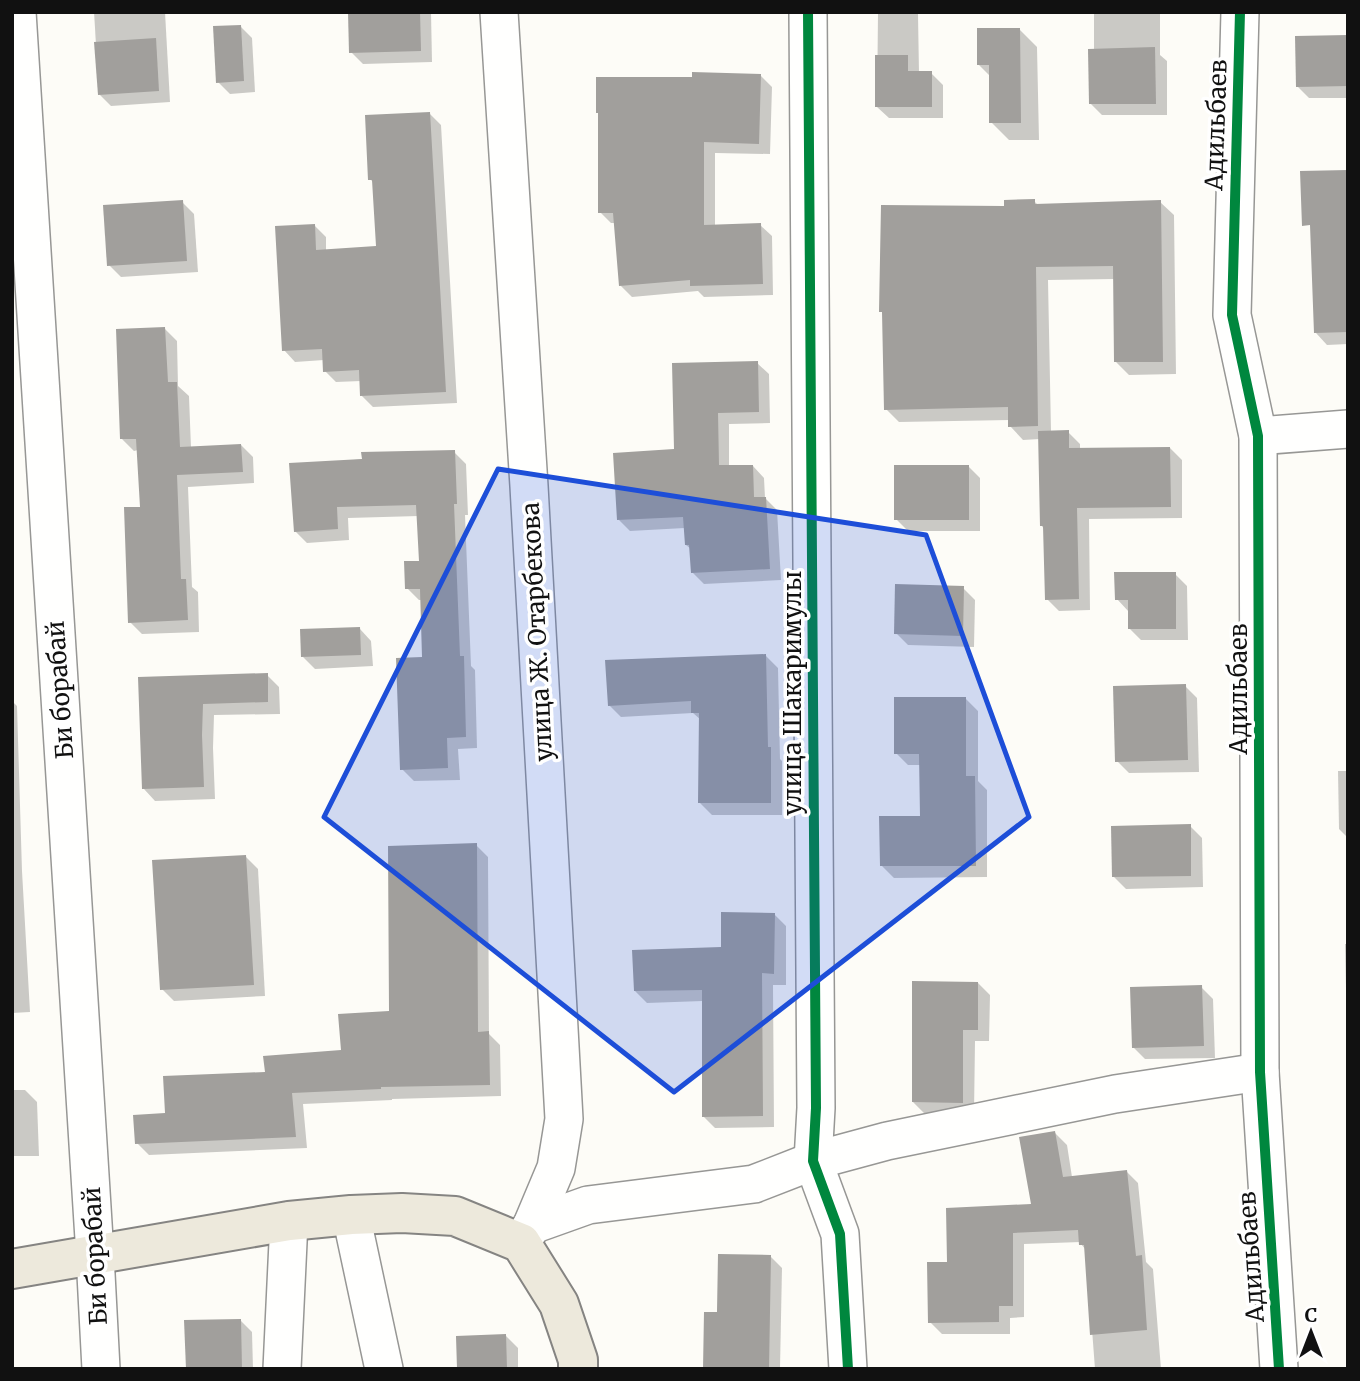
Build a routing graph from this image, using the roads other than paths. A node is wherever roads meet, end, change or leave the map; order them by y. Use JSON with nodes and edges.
{"nodes":[{"id":1,"x":17,"y":12,"type":"edge"},
{"id":2,"x":499,"y":12,"type":"edge"},
{"id":3,"x":808,"y":12,"type":"edge"},
{"id":4,"x":1241,"y":12,"type":"edge"},
{"id":5,"x":1348,"y":429,"type":"edge"},
{"id":6,"x":1258,"y":436,"type":"junction"},
{"id":7,"x":1260,"y":1072,"type":"junction"},
{"id":8,"x":813,"y":1161,"type":"junction"},
{"id":9,"x":351,"y":1215,"type":"junction"},
{"id":10,"x":289,"y":1221,"type":"junction"},
{"id":11,"x":526,"y":1234,"type":"junction"},
{"id":12,"x":95,"y":1255,"type":"junction"},
{"id":13,"x":12,"y":1269,"type":"edge"},
{"id":14,"x":101,"y":1369,"type":"edge"},
{"id":15,"x":282,"y":1369,"type":"edge"},
{"id":16,"x":384,"y":1369,"type":"edge"},
{"id":17,"x":578,"y":1369,"type":"edge"},
{"id":18,"x":848,"y":1369,"type":"edge"},
{"id":19,"x":1279,"y":1369,"type":"edge"}],
"edges":[{"from":1,"to":12,"type":"street","name":"Би борабай"},
{"from":2,"to":11,"type":"street","name":"улица Ж. Отарбекова"},
{"from":3,"to":8,"type":"street","name":"улица Шакаримулы"},
{"from":4,"to":6,"type":"street","name":"Адильбаев"},
{"from":5,"to":6,"type":"street"},
{"from":6,"to":7,"type":"street","name":"Адильбаев"},
{"from":7,"to":8,"type":"street"},
{"from":7,"to":19,"type":"street","name":"Адильбаев"},
{"from":8,"to":11,"type":"street"},
{"from":8,"to":18,"type":"street","name":"улица Шакаримулы"},
{"from":9,"to":10,"type":"main road"},
{"from":9,"to":11,"type":"main road"},
{"from":9,"to":16,"type":"street"},
{"from":10,"to":12,"type":"main road"},
{"from":10,"to":15,"type":"street"},
{"from":11,"to":17,"type":"main road"},
{"from":12,"to":13,"type":"main road"},
{"from":12,"to":14,"type":"street","name":"Би борабай"}]}
